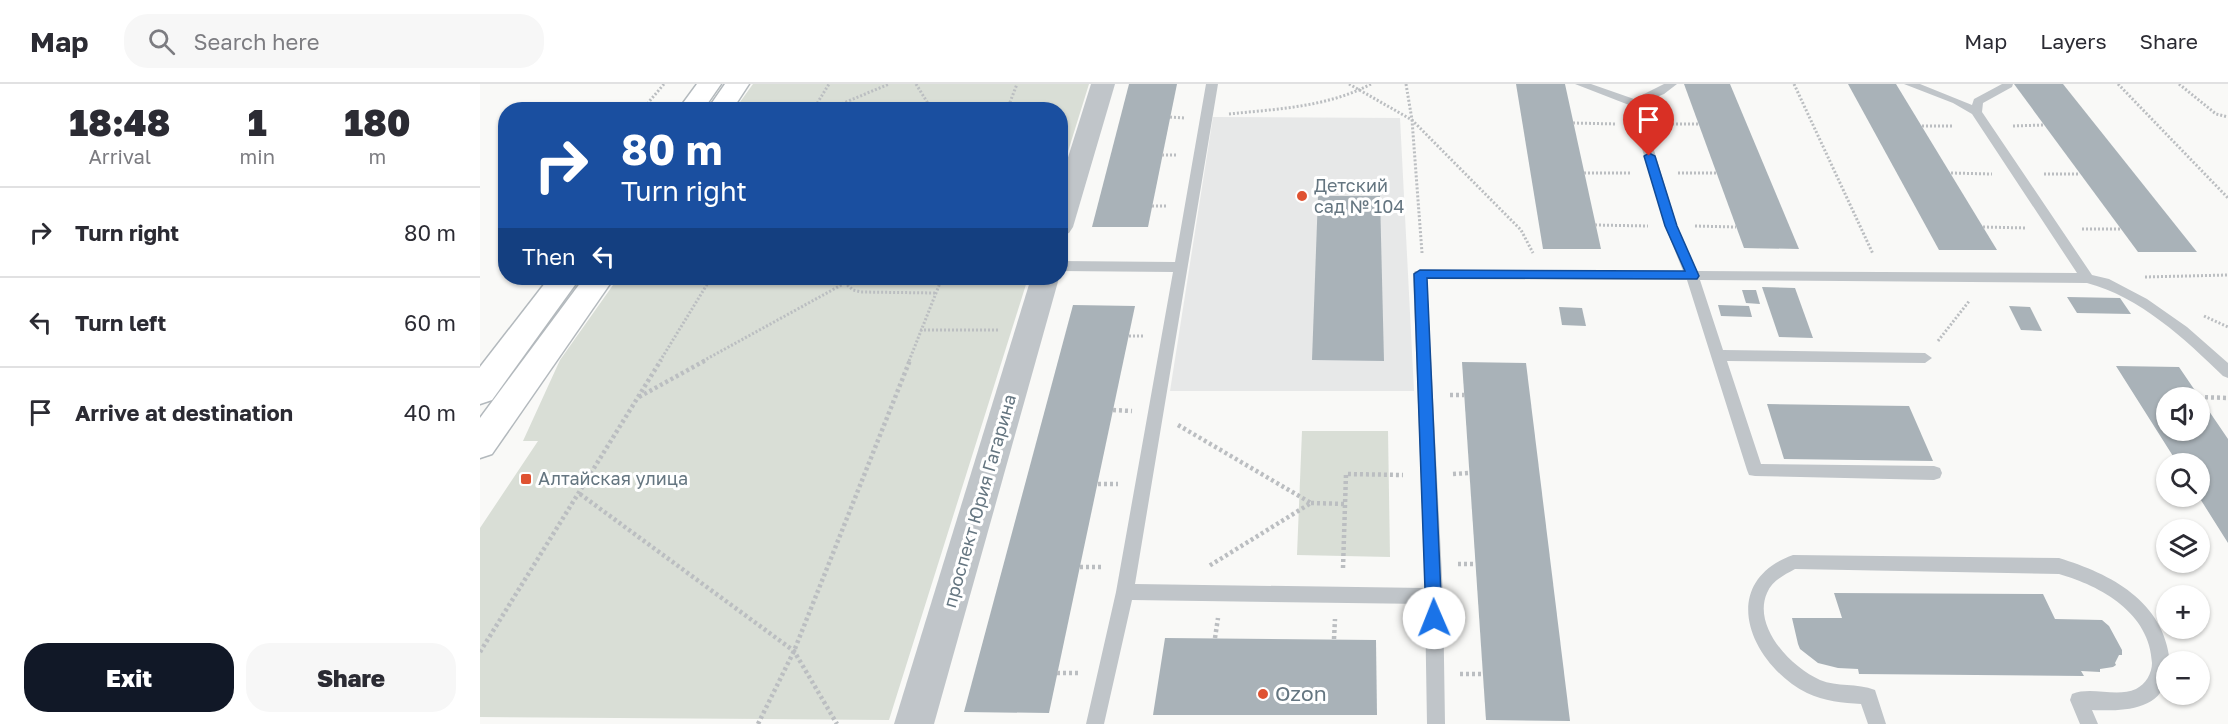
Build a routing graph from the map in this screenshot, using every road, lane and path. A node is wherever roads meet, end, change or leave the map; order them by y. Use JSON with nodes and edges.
{"nodes":[{"id":1,"x":664,"y":84,"type":"edge"},
{"id":2,"x":709,"y":84,"type":"edge"},
{"id":3,"x":737,"y":84,"type":"edge"},
{"id":4,"x":829,"y":84,"type":"edge"},
{"id":5,"x":889,"y":84,"type":"edge"},
{"id":6,"x":916,"y":84,"type":"edge"},
{"id":7,"x":1017,"y":84,"type":"edge"},
{"id":8,"x":1103,"y":84,"type":"edge"},
{"id":9,"x":1212,"y":84,"type":"edge"},
{"id":10,"x":1349,"y":84,"type":"edge"},
{"id":11,"x":1371,"y":84,"type":"edge"},
{"id":12,"x":1406,"y":84,"type":"edge"},
{"id":13,"x":1581,"y":84,"type":"edge"},
{"id":14,"x":1671,"y":84,"type":"edge"},
{"id":15,"x":1794,"y":84,"type":"edge"},
{"id":16,"x":1910,"y":84,"type":"edge"},
{"id":17,"x":2118,"y":84,"type":"edge"},
{"id":18,"x":2179,"y":84,"type":"edge"},
{"id":19,"x":2008,"y":85,"type":"edge"},
{"id":20,"x":1360,"y":91,"type":"junction"},
{"id":21,"x":649,"y":102,"type":"edge"},
{"id":22,"x":696,"y":102,"type":"edge"},
{"id":23,"x":725,"y":102,"type":"edge"},
{"id":24,"x":818,"y":102,"type":"edge"},
{"id":25,"x":846,"y":102,"type":"edge"},
{"id":26,"x":927,"y":102,"type":"edge"},
{"id":27,"x":1010,"y":102,"type":"edge"},
{"id":28,"x":1634,"y":103,"type":"junction"},
{"id":29,"x":1976,"y":112,"type":"junction"},
{"id":30,"x":1206,"y":115,"type":"junction"},
{"id":31,"x":2228,"y":117,"type":"edge"},
{"id":32,"x":1412,"y":120,"type":"junction"},
{"id":33,"x":1950,"y":173,"type":"dead end"},
{"id":34,"x":2018,"y":174,"type":"junction"},
{"id":35,"x":2080,"y":174,"type":"dead end"},
{"id":36,"x":2228,"y":198,"type":"edge"},
{"id":37,"x":1068,"y":200,"type":"edge"},
{"id":38,"x":1983,"y":226,"type":"dead end"},
{"id":39,"x":2055,"y":229,"type":"junction"},
{"id":40,"x":2121,"y":229,"type":"dead end"},
{"id":41,"x":1068,"y":266,"type":"edge"},
{"id":42,"x":1180,"y":267,"type":"junction"},
{"id":43,"x":1420,"y":274,"type":"junction"},
{"id":44,"x":2228,"y":275,"type":"edge"},
{"id":45,"x":1544,"y":276,"type":"junction"},
{"id":46,"x":1692,"y":276,"type":"junction"},
{"id":47,"x":1883,"y":277,"type":"junction"},
{"id":48,"x":2088,"y":278,"type":"junction"},
{"id":49,"x":560,"y":285,"type":"edge"},
{"id":50,"x":594,"y":285,"type":"edge"},
{"id":51,"x":707,"y":285,"type":"edge"},
{"id":52,"x":843,"y":285,"type":"edge"},
{"id":53,"x":846,"y":285,"type":"edge"},
{"id":54,"x":939,"y":285,"type":"edge"},
{"id":55,"x":1044,"y":285,"type":"edge"},
{"id":56,"x":1977,"y":291,"type":"dead end"},
{"id":57,"x":935,"y":293,"type":"junction"},
{"id":58,"x":920,"y":330,"type":"junction"},
{"id":59,"x":1030,"y":330,"type":"junction"},
{"id":60,"x":1929,"y":352,"type":"joint"},
{"id":61,"x":1717,"y":355,"type":"junction"},
{"id":62,"x":2228,"y":372,"type":"edge"},
{"id":63,"x":480,"y":391,"type":"edge"},
{"id":64,"x":639,"y":397,"type":"junction"},
{"id":65,"x":2210,"y":397,"type":"edge"},
{"id":66,"x":2228,"y":398,"type":"edge"},
{"id":67,"x":1156,"y":412,"type":"junction"},
{"id":68,"x":480,"y":444,"type":"edge"},
{"id":69,"x":1934,"y":473,"type":"dead end"},
{"id":70,"x":1429,"y":475,"type":"junction"},
{"id":71,"x":580,"y":494,"type":"junction"},
{"id":72,"x":1311,"y":503,"type":"junction"},
{"id":73,"x":1345,"y":504,"type":"junction"},
{"id":74,"x":1125,"y":592,"type":"junction"},
{"id":75,"x":1201,"y":594,"type":"junction"},
{"id":76,"x":1341,"y":596,"type":"junction"},
{"id":77,"x":1434,"y":596,"type":"junction"},
{"id":78,"x":794,"y":651,"type":"junction"},
{"id":79,"x":480,"y":652,"type":"edge"},
{"id":80,"x":758,"y":724,"type":"edge"},
{"id":81,"x":837,"y":724,"type":"edge"},
{"id":82,"x":914,"y":724,"type":"edge"},
{"id":83,"x":1095,"y":724,"type":"edge"},
{"id":84,"x":1436,"y":724,"type":"edge"},
{"id":85,"x":1877,"y":724,"type":"edge"},
{"id":86,"x":2090,"y":724,"type":"edge"}],
"edges":[{"from":1,"to":21,"type":"path"},
{"from":2,"to":22,"type":"main road"},
{"from":3,"to":23,"type":"main road"},
{"from":4,"to":24,"type":"path"},
{"from":5,"to":25,"type":"path"},
{"from":6,"to":26,"type":"path"},
{"from":7,"to":27,"type":"path"},
{"from":8,"to":37,"type":"street"},
{"from":9,"to":30,"type":"lane"},
{"from":10,"to":20,"type":"path"},
{"from":11,"to":20,"type":"path"},
{"from":12,"to":32,"type":"path"},
{"from":13,"to":28,"type":"lane"},
{"from":14,"to":28,"type":"lane"},
{"from":15,"to":47,"type":"path"},
{"from":16,"to":29,"type":"lane"},
{"from":17,"to":36,"type":"path"},
{"from":18,"to":31,"type":"path"},
{"from":19,"to":29,"type":"lane"},
{"from":20,"to":30,"type":"path"},
{"from":20,"to":32,"type":"path"},
{"from":28,"to":46,"type":"lane"},
{"from":29,"to":34,"type":"lane"},
{"from":30,"to":42,"type":"lane"},
{"from":32,"to":43,"type":"path"},
{"from":32,"to":45,"type":"path"},
{"from":33,"to":34,"type":"path"},
{"from":34,"to":35,"type":"path"},
{"from":34,"to":39,"type":"lane"},
{"from":38,"to":39,"type":"path"},
{"from":39,"to":40,"type":"path"},
{"from":39,"to":48,"type":"lane"},
{"from":41,"to":42,"type":"lane"},
{"from":42,"to":67,"type":"lane"},
{"from":43,"to":45,"type":"lane"},
{"from":43,"to":70,"type":"lane"},
{"from":44,"to":48,"type":"path"},
{"from":45,"to":46,"type":"lane"},
{"from":46,"to":47,"type":"lane"},
{"from":46,"to":61,"type":"lane"},
{"from":47,"to":48,"type":"lane"},
{"from":48,"to":62,"type":"lane"},
{"from":49,"to":63,"type":"main road"},
{"from":50,"to":68,"type":"main road"},
{"from":51,"to":64,"type":"path"},
{"from":52,"to":64,"type":"path"},
{"from":53,"to":57,"type":"path"},
{"from":54,"to":57,"type":"path"},
{"from":55,"to":59,"type":"street","name":"проспект Юрия Гагарина"},
{"from":56,"to":60,"type":"path"},
{"from":57,"to":58,"type":"path"},
{"from":58,"to":59,"type":"path"},
{"from":58,"to":78,"type":"path"},
{"from":59,"to":82,"type":"street","name":"проспект Юрия Гагарина"},
{"from":60,"to":61,"type":"lane"},
{"from":61,"to":69,"type":"lane"},
{"from":64,"to":71,"type":"path"},
{"from":65,"to":66,"type":"path"},
{"from":67,"to":72,"type":"path"},
{"from":67,"to":74,"type":"lane"},
{"from":70,"to":73,"type":"path"},
{"from":70,"to":77,"type":"lane"},
{"from":71,"to":78,"type":"path"},
{"from":71,"to":79,"type":"path"},
{"from":72,"to":73,"type":"path"},
{"from":72,"to":75,"type":"path"},
{"from":73,"to":76,"type":"path"},
{"from":74,"to":75,"type":"lane"},
{"from":74,"to":83,"type":"lane"},
{"from":75,"to":76,"type":"lane"},
{"from":76,"to":77,"type":"lane"},
{"from":77,"to":84,"type":"lane"},
{"from":78,"to":80,"type":"path"},
{"from":78,"to":81,"type":"path"},
{"from":85,"to":86,"type":"lane"}]}
